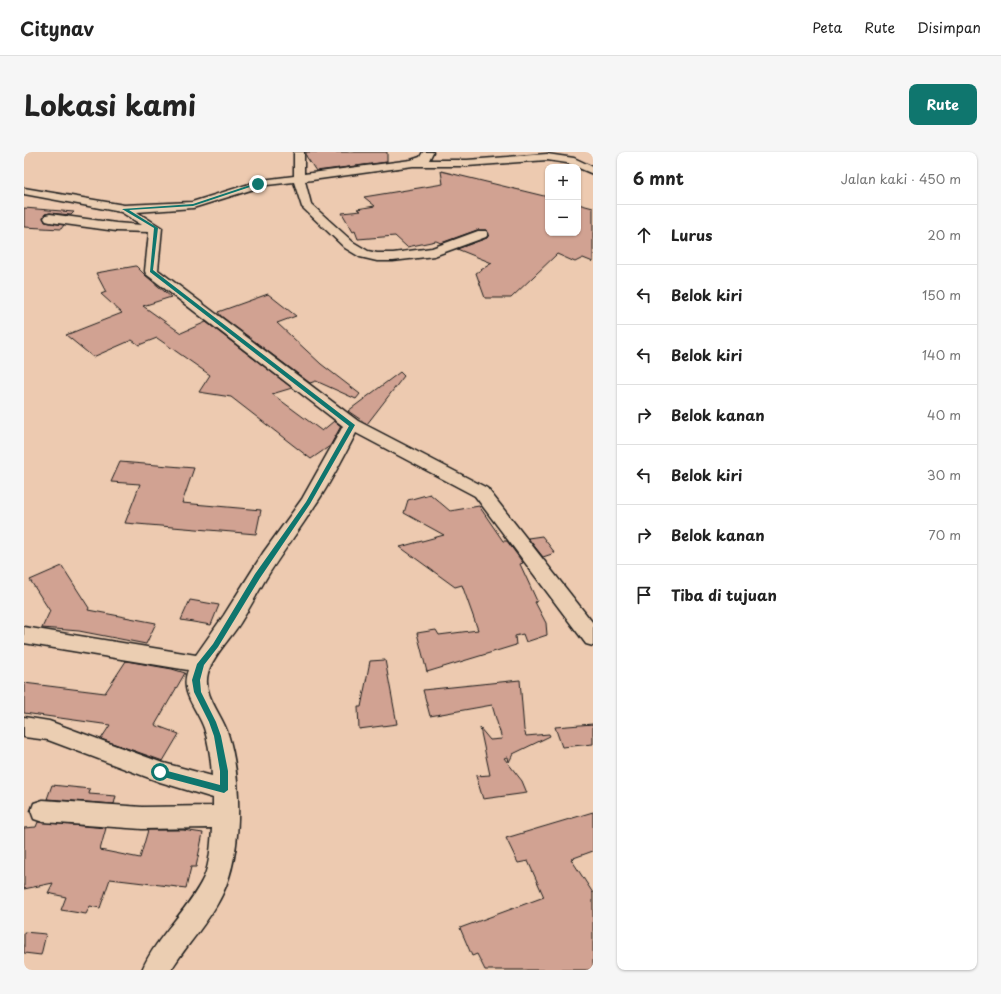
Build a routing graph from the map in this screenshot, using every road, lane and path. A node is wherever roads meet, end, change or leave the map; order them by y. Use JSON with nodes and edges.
{"nodes":[{"id":1,"x":299,"y":152,"type":"edge"},
{"id":2,"x":428,"y":152,"type":"edge"},
{"id":3,"x":413,"y":163,"type":"junction"},
{"id":4,"x":593,"y":171,"type":"edge"},
{"id":5,"x":299,"y":178,"type":"junction"},
{"id":6,"x":24,"y":190,"type":"edge"},
{"id":7,"x":124,"y":209,"type":"junction"},
{"id":8,"x":50,"y":218,"type":"dead end"},
{"id":9,"x":156,"y":228,"type":"junction"},
{"id":10,"x":482,"y":234,"type":"dead end"},
{"id":11,"x":352,"y":425,"type":"junction"},
{"id":12,"x":24,"y":635,"type":"edge"},
{"id":13,"x":593,"y":638,"type":"edge"},
{"id":14,"x":200,"y":664,"type":"junction"},
{"id":15,"x":24,"y":727,"type":"edge"},
{"id":16,"x":224,"y":790,"type":"junction"},
{"id":17,"x":44,"y":811,"type":"dead end"},
{"id":18,"x":224,"y":817,"type":"junction"},
{"id":19,"x":156,"y":970,"type":"edge"}],
"edges":[{"from":1,"to":5,"type":"street"},
{"from":2,"to":3,"type":"street"},
{"from":3,"to":4,"type":"street"},
{"from":3,"to":5,"type":"street"},
{"from":5,"to":7,"type":"street"},
{"from":5,"to":10,"type":"street"},
{"from":6,"to":7,"type":"street"},
{"from":7,"to":9,"type":"street"},
{"from":8,"to":9,"type":"street"},
{"from":9,"to":11,"type":"street"},
{"from":11,"to":13,"type":"street"},
{"from":11,"to":14,"type":"street"},
{"from":12,"to":14,"type":"street"},
{"from":14,"to":16,"type":"street"},
{"from":15,"to":16,"type":"street"},
{"from":16,"to":18,"type":"street"},
{"from":17,"to":18,"type":"street"},
{"from":18,"to":19,"type":"street"}]}
